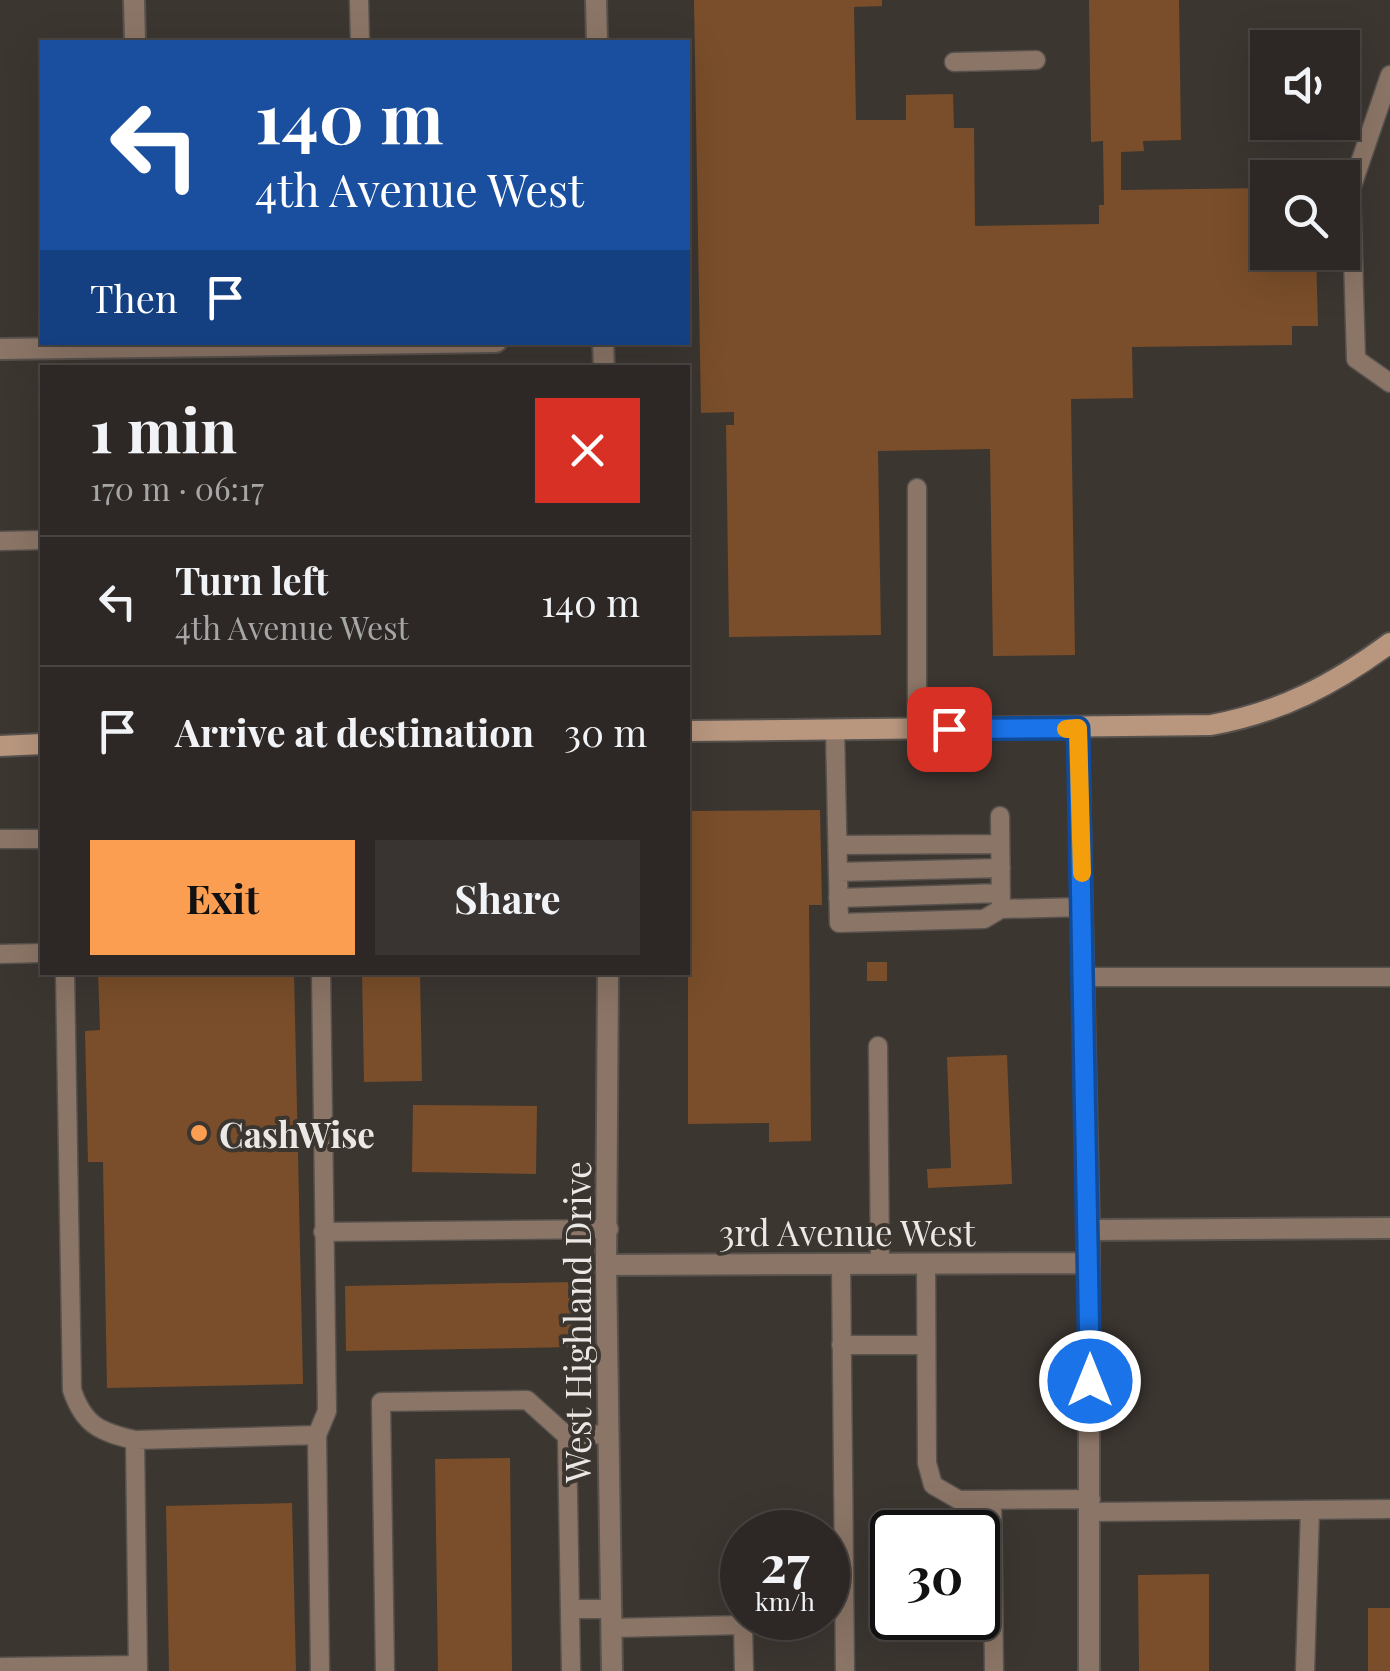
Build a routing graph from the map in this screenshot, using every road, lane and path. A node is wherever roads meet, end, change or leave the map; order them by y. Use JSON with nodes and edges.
{"nodes":[{"id":1,"x":134,"y":0,"type":"edge"},
{"id":2,"x":359,"y":0,"type":"edge"},
{"id":3,"x":596,"y":0,"type":"edge"},
{"id":4,"x":134,"y":40,"type":"edge"},
{"id":5,"x":360,"y":40,"type":"edge"},
{"id":6,"x":597,"y":40,"type":"edge"},
{"id":7,"x":1036,"y":60,"type":"dead end"},
{"id":8,"x":954,"y":62,"type":"dead end"},
{"id":9,"x":1390,"y":74,"type":"edge"},
{"id":10,"x":252,"y":345,"type":"edge"},
{"id":11,"x":139,"y":346,"type":"edge"},
{"id":12,"x":0,"y":349,"type":"edge"},
{"id":13,"x":1390,"y":383,"type":"edge"},
{"id":14,"x":917,"y":488,"type":"dead end"},
{"id":15,"x":40,"y":540,"type":"edge"},
{"id":16,"x":0,"y":541,"type":"edge"},
{"id":17,"x":1390,"y":643,"type":"edge"},
{"id":18,"x":1078,"y":728,"type":"junction"},
{"id":19,"x":917,"y":729,"type":"junction"},
{"id":20,"x":835,"y":730,"type":"junction"},
{"id":21,"x":690,"y":731,"type":"edge"},
{"id":22,"x":40,"y":744,"type":"edge"},
{"id":23,"x":0,"y":746,"type":"edge"},
{"id":24,"x":1000,"y":816,"type":"dead end"},
{"id":25,"x":40,"y":838,"type":"edge"},
{"id":26,"x":0,"y":839,"type":"edge"},
{"id":27,"x":1000,"y":844,"type":"junction"},
{"id":28,"x":838,"y":845,"type":"junction"},
{"id":29,"x":1001,"y":868,"type":"junction"},
{"id":30,"x":838,"y":872,"type":"junction"},
{"id":31,"x":1001,"y":901,"type":"junction"},
{"id":32,"x":1083,"y":907,"type":"junction"},
{"id":33,"x":40,"y":953,"type":"edge"},
{"id":34,"x":0,"y":954,"type":"edge"},
{"id":35,"x":65,"y":975,"type":"edge"},
{"id":36,"x":321,"y":975,"type":"edge"},
{"id":37,"x":608,"y":975,"type":"edge"},
{"id":38,"x":1084,"y":977,"type":"junction"},
{"id":39,"x":1390,"y":977,"type":"edge"},
{"id":40,"x":878,"y":1046,"type":"dead end"},
{"id":41,"x":1390,"y":1228,"type":"edge"},
{"id":42,"x":609,"y":1229,"type":"junction"},
{"id":43,"x":1089,"y":1230,"type":"junction"},
{"id":44,"x":323,"y":1232,"type":"junction"},
{"id":45,"x":1090,"y":1263,"type":"junction"},
{"id":46,"x":606,"y":1264,"type":"junction"},
{"id":47,"x":841,"y":1264,"type":"junction"},
{"id":48,"x":880,"y":1264,"type":"junction"},
{"id":49,"x":926,"y":1264,"type":"junction"},
{"id":50,"x":842,"y":1345,"type":"junction"},
{"id":51,"x":926,"y":1346,"type":"junction"},
{"id":52,"x":608,"y":1434,"type":"junction"},
{"id":53,"x":317,"y":1435,"type":"junction"},
{"id":54,"x":567,"y":1436,"type":"junction"},
{"id":55,"x":136,"y":1440,"type":"junction"},
{"id":56,"x":992,"y":1500,"type":"junction"},
{"id":57,"x":1091,"y":1505,"type":"junction"},
{"id":58,"x":1390,"y":1509,"type":"edge"},
{"id":59,"x":1310,"y":1510,"type":"junction"},
{"id":60,"x":570,"y":1610,"type":"junction"},
{"id":61,"x":611,"y":1618,"type":"junction"},
{"id":62,"x":0,"y":1667,"type":"edge"},
{"id":63,"x":138,"y":1668,"type":"edge"},
{"id":64,"x":320,"y":1671,"type":"edge"},
{"id":65,"x":385,"y":1671,"type":"edge"},
{"id":66,"x":571,"y":1671,"type":"edge"},
{"id":67,"x":612,"y":1671,"type":"edge"},
{"id":68,"x":744,"y":1671,"type":"edge"},
{"id":69,"x":845,"y":1671,"type":"edge"},
{"id":70,"x":994,"y":1671,"type":"edge"},
{"id":71,"x":1090,"y":1671,"type":"edge"},
{"id":72,"x":1306,"y":1671,"type":"edge"}],
"edges":[{"from":1,"to":4,"type":"street"},
{"from":2,"to":5,"type":"lane"},
{"from":3,"to":6,"type":"street"},
{"from":7,"to":8,"type":"lane"},
{"from":9,"to":13,"type":"lane"},
{"from":10,"to":11,"type":"street"},
{"from":11,"to":12,"type":"street"},
{"from":14,"to":19,"type":"lane"},
{"from":15,"to":16,"type":"lane"},
{"from":17,"to":18,"type":"street"},
{"from":18,"to":19,"type":"street"},
{"from":18,"to":32,"type":"street"},
{"from":19,"to":20,"type":"street"},
{"from":20,"to":21,"type":"street"},
{"from":20,"to":28,"type":"lane"},
{"from":22,"to":23,"type":"street"},
{"from":24,"to":27,"type":"lane"},
{"from":25,"to":26,"type":"lane"},
{"from":27,"to":28,"type":"lane"},
{"from":27,"to":29,"type":"lane"},
{"from":28,"to":30,"type":"lane"},
{"from":29,"to":30,"type":"lane"},
{"from":29,"to":31,"type":"lane"},
{"from":30,"to":31,"type":"lane"},
{"from":31,"to":32,"type":"lane"},
{"from":32,"to":38,"type":"street"},
{"from":33,"to":34,"type":"lane"},
{"from":35,"to":55,"type":"lane"},
{"from":36,"to":44,"type":"lane"},
{"from":37,"to":42,"type":"street","name":"West Highland Drive"},
{"from":38,"to":39,"type":"lane"},
{"from":38,"to":43,"type":"street"},
{"from":40,"to":48,"type":"lane"},
{"from":41,"to":43,"type":"street"},
{"from":42,"to":44,"type":"lane"},
{"from":42,"to":46,"type":"street","name":"West Highland Drive"},
{"from":43,"to":45,"type":"street"},
{"from":44,"to":53,"type":"lane"},
{"from":45,"to":49,"type":"street","name":"3rd Avenue West"},
{"from":45,"to":57,"type":"street"},
{"from":46,"to":47,"type":"street","name":"3rd Avenue West"},
{"from":46,"to":52,"type":"street","name":"West Highland Drive"},
{"from":47,"to":48,"type":"street","name":"3rd Avenue West"},
{"from":47,"to":50,"type":"lane"},
{"from":48,"to":49,"type":"street","name":"3rd Avenue West"},
{"from":49,"to":51,"type":"lane"},
{"from":50,"to":51,"type":"lane"},
{"from":50,"to":69,"type":"lane"},
{"from":51,"to":56,"type":"lane"},
{"from":52,"to":54,"type":"lane"},
{"from":52,"to":61,"type":"street","name":"West Highland Drive"},
{"from":53,"to":55,"type":"lane"},
{"from":53,"to":64,"type":"lane"},
{"from":54,"to":60,"type":"lane"},
{"from":54,"to":65,"type":"lane"},
{"from":55,"to":63,"type":"lane"},
{"from":56,"to":57,"type":"lane"},
{"from":56,"to":70,"type":"lane"},
{"from":57,"to":59,"type":"lane"},
{"from":57,"to":71,"type":"street"},
{"from":58,"to":59,"type":"lane"},
{"from":59,"to":72,"type":"lane"},
{"from":60,"to":61,"type":"lane"},
{"from":60,"to":66,"type":"lane"},
{"from":61,"to":67,"type":"street","name":"West Highland Drive"},
{"from":61,"to":68,"type":"lane"},
{"from":62,"to":63,"type":"lane"}]}
